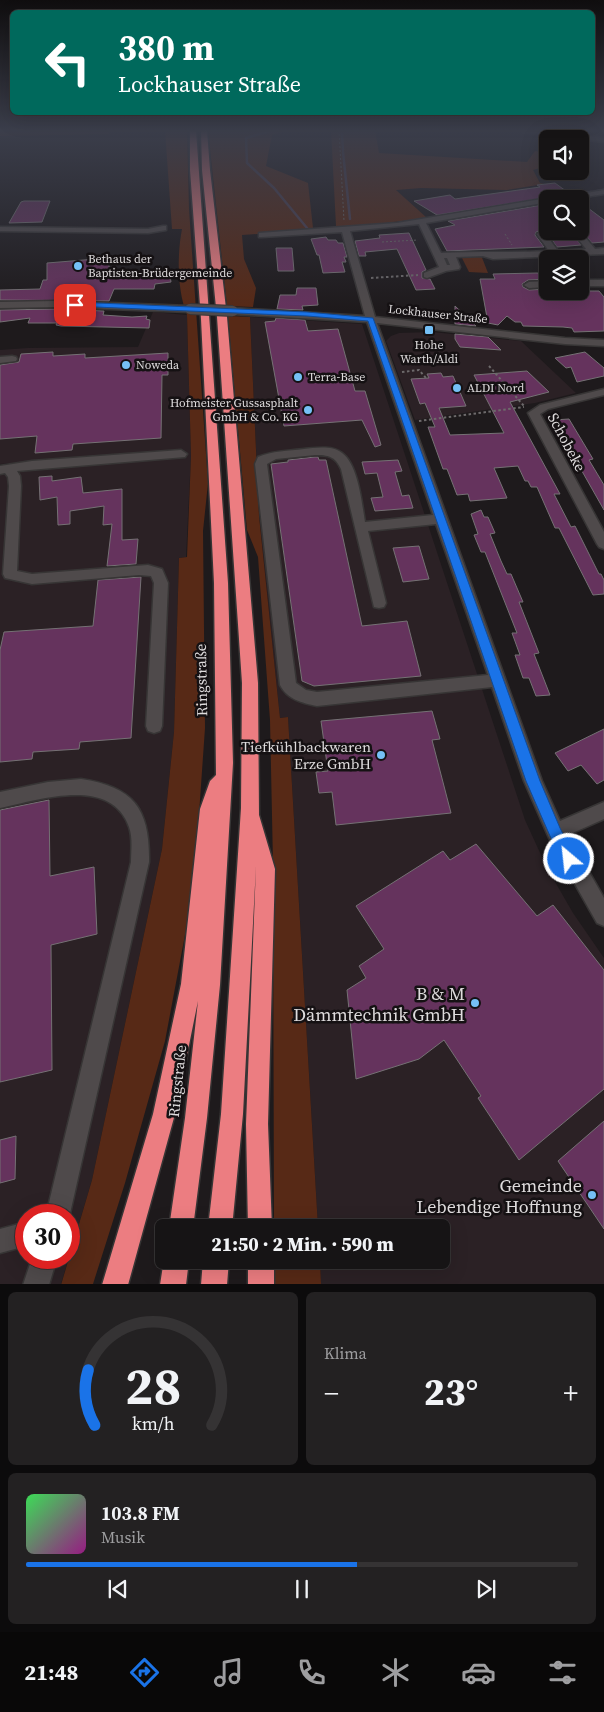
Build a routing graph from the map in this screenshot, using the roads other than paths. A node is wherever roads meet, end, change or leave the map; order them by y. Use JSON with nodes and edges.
{"nodes":[{"id":1,"x":196,"y":190,"type":"edge"},
{"id":2,"x":208,"y":190,"type":"edge"},
{"id":3,"x":604,"y":192,"type":"edge"},
{"id":4,"x":589,"y":194,"type":"edge"},
{"id":5,"x":539,"y":201,"type":"edge"},
{"id":6,"x":422,"y":222,"type":"junction"},
{"id":7,"x":164,"y":228,"type":"dead end"},
{"id":8,"x":0,"y":229,"type":"edge"},
{"id":9,"x":346,"y":230,"type":"junction"},
{"id":10,"x":262,"y":236,"type":"dead end"},
{"id":11,"x":545,"y":240,"type":"edge"},
{"id":12,"x":583,"y":240,"type":"edge"},
{"id":13,"x":553,"y":250,"type":"edge"},
{"id":14,"x":589,"y":251,"type":"edge"},
{"id":15,"x":592,"y":251,"type":"junction"},
{"id":16,"x":604,"y":251,"type":"edge"},
{"id":17,"x":539,"y":254,"type":"edge"},
{"id":18,"x":438,"y":256,"type":"junction"},
{"id":19,"x":450,"y":256,"type":"junction"},
{"id":20,"x":444,"y":268,"type":"junction"},
{"id":21,"x":427,"y":275,"type":"road end"},
{"id":22,"x":589,"y":283,"type":"edge"},
{"id":23,"x":604,"y":283,"type":"edge"},
{"id":24,"x":539,"y":284,"type":"edge"},
{"id":25,"x":529,"y":285,"type":"dead end"},
{"id":26,"x":0,"y":305,"type":"edge"},
{"id":27,"x":371,"y":319,"type":"junction"},
{"id":28,"x":604,"y":343,"type":"edge"},
{"id":29,"x":12,"y":359,"type":"dead end"},
{"id":30,"x":0,"y":360,"type":"edge"},
{"id":31,"x":604,"y":392,"type":"edge"},
{"id":32,"x":181,"y":454,"type":"dead end"},
{"id":33,"x":4,"y":470,"type":"edge"},
{"id":34,"x":441,"y":519,"type":"junction"},
{"id":35,"x":360,"y":527,"type":"junction"},
{"id":36,"x":12,"y":537,"type":"junction"},
{"id":37,"x":604,"y":544,"type":"edge"},
{"id":38,"x":0,"y":562,"type":"edge"},
{"id":39,"x":379,"y":603,"type":"dead end"},
{"id":40,"x":497,"y":680,"type":"junction"},
{"id":41,"x":154,"y":726,"type":"dead end"},
{"id":42,"x":225,"y":763,"type":"junction"},
{"id":43,"x":0,"y":800,"type":"edge"},
{"id":44,"x":250,"y":808,"type":"junction"},
{"id":45,"x":604,"y":810,"type":"edge"},
{"id":46,"x":555,"y":832,"type":"junction"},
{"id":47,"x":604,"y":916,"type":"edge"},
{"id":48,"x":61,"y":1204,"type":"edge"},
{"id":49,"x":182,"y":1219,"type":"edge"},
{"id":50,"x":221,"y":1219,"type":"edge"},
{"id":51,"x":260,"y":1219,"type":"edge"},
{"id":52,"x":15,"y":1237,"type":"edge"},
{"id":53,"x":0,"y":1241,"type":"edge"},
{"id":54,"x":41,"y":1269,"type":"edge"},
{"id":55,"x":175,"y":1269,"type":"edge"},
{"id":56,"x":215,"y":1269,"type":"edge"},
{"id":57,"x":261,"y":1269,"type":"edge"},
{"id":58,"x":36,"y":1284,"type":"edge"},
{"id":59,"x":115,"y":1284,"type":"edge"},
{"id":60,"x":173,"y":1284,"type":"edge"},
{"id":61,"x":214,"y":1284,"type":"edge"},
{"id":62,"x":261,"y":1284,"type":"edge"}],
"edges":[{"from":1,"to":42,"type":"highway","name":"Ringstraße"},
{"from":2,"to":44,"type":"highway"},
{"from":3,"to":4,"type":"street"},
{"from":5,"to":6,"type":"street"},
{"from":6,"to":9,"type":"street"},
{"from":6,"to":18,"type":"street"},
{"from":7,"to":8,"type":"street"},
{"from":9,"to":10,"type":"street"},
{"from":9,"to":27,"type":"street"},
{"from":11,"to":13,"type":"street"},
{"from":12,"to":15,"type":"street"},
{"from":14,"to":15,"type":"street"},
{"from":15,"to":16,"type":"street"},
{"from":17,"to":19,"type":"street"},
{"from":18,"to":19,"type":"street"},
{"from":18,"to":20,"type":"street"},
{"from":19,"to":20,"type":"street"},
{"from":20,"to":21,"type":"street"},
{"from":22,"to":23,"type":"street"},
{"from":24,"to":25,"type":"street"},
{"from":26,"to":27,"type":"street","name":"Lockhauser Straße","bridge":true},
{"from":27,"to":28,"type":"street","name":"Lockhauser Straße"},
{"from":27,"to":34,"type":"street"},
{"from":29,"to":30,"type":"street"},
{"from":31,"to":37,"type":"street","name":"Schobeke"},
{"from":32,"to":33,"type":"street"},
{"from":33,"to":36,"type":"street"},
{"from":34,"to":35,"type":"street"},
{"from":34,"to":40,"type":"street"},
{"from":35,"to":39,"type":"street"},
{"from":35,"to":40,"type":"street"},
{"from":36,"to":38,"type":"street"},
{"from":36,"to":41,"type":"street"},
{"from":40,"to":46,"type":"street"},
{"from":42,"to":49,"type":"highway","name":"Ringstraße"},
{"from":42,"to":59,"type":"highway"},
{"from":43,"to":48,"type":"street"},
{"from":44,"to":50,"type":"highway"},
{"from":44,"to":51,"type":"highway"},
{"from":45,"to":46,"type":"street"},
{"from":46,"to":47,"type":"street"},
{"from":52,"to":53,"type":"street"},
{"from":54,"to":58,"type":"street"},
{"from":55,"to":60,"type":"highway"},
{"from":56,"to":61,"type":"highway"},
{"from":57,"to":62,"type":"highway"}]}
